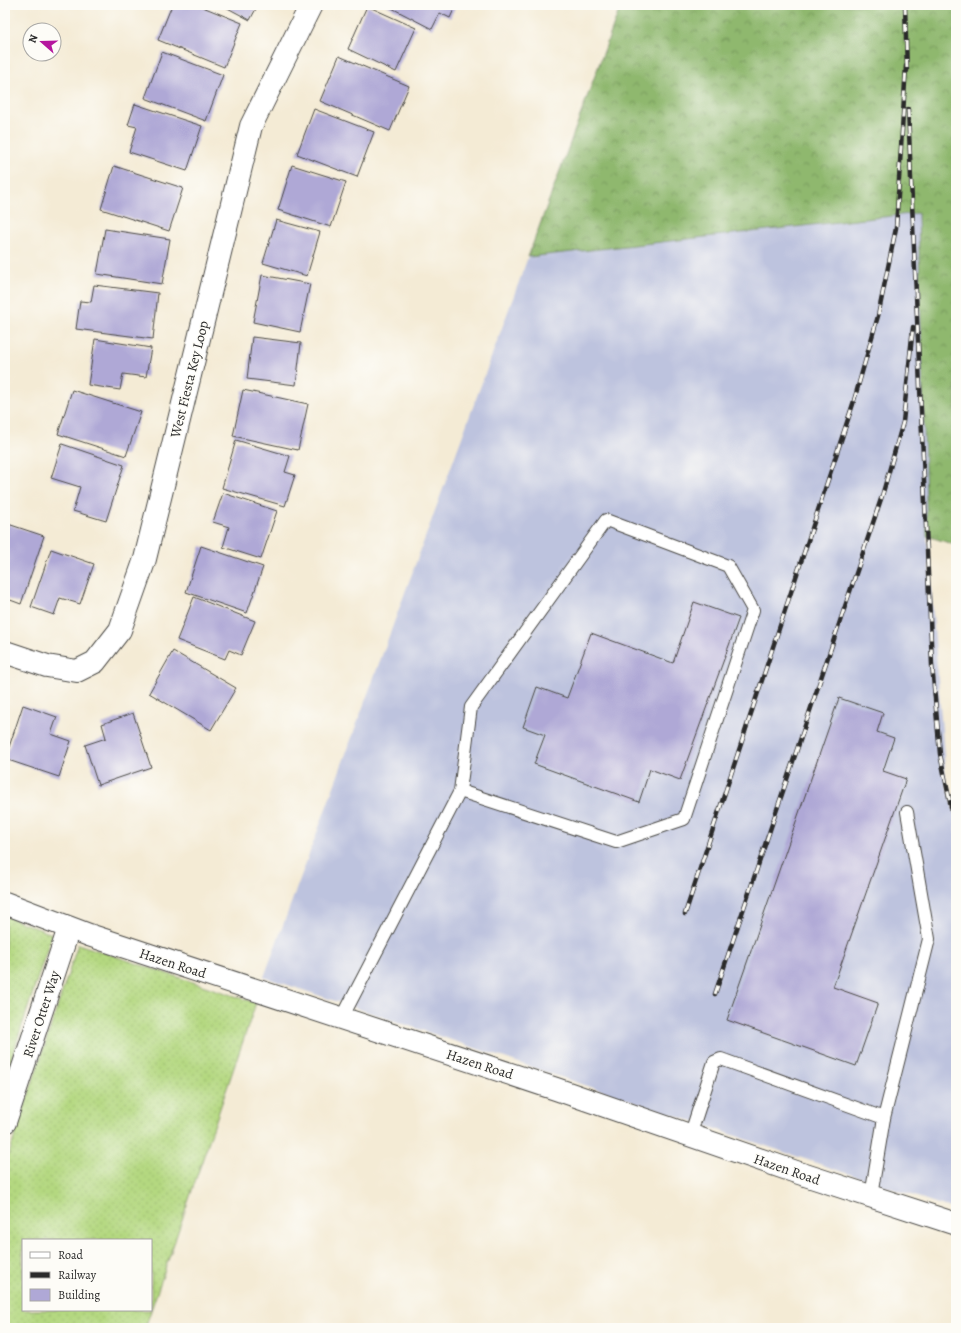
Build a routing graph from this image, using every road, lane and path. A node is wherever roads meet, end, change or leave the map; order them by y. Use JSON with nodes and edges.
{"nodes":[{"id":1,"x":311,"y":5,"type":"edge"},
{"id":2,"x":5,"y":652,"type":"edge"},
{"id":3,"x":460,"y":791,"type":"junction"},
{"id":4,"x":907,"y":812,"type":"dead end"},
{"id":5,"x":5,"y":903,"type":"edge"},
{"id":6,"x":69,"y":928,"type":"junction"},
{"id":7,"x":342,"y":1018,"type":"junction"},
{"id":8,"x":884,"y":1118,"type":"junction"},
{"id":9,"x":5,"y":1122,"type":"edge"},
{"id":10,"x":690,"y":1136,"type":"junction"},
{"id":11,"x":871,"y":1196,"type":"junction"},
{"id":12,"x":956,"y":1224,"type":"edge"}],
"edges":[{"from":1,"to":2,"type":"street","name":"West Fiesta Key Loop"},
{"from":3,"to":3,"type":"lane"},
{"from":3,"to":7,"type":"lane"},
{"from":4,"to":8,"type":"lane"},
{"from":5,"to":6,"type":"street","name":"Hazen Road"},
{"from":6,"to":7,"type":"street","name":"Hazen Road"},
{"from":6,"to":9,"type":"street","name":"River Otter Way"},
{"from":7,"to":10,"type":"street","name":"Hazen Road"},
{"from":8,"to":10,"type":"lane"},
{"from":8,"to":11,"type":"lane"},
{"from":10,"to":11,"type":"street","name":"Hazen Road"},
{"from":11,"to":12,"type":"street","name":"Hazen Road"}]}
